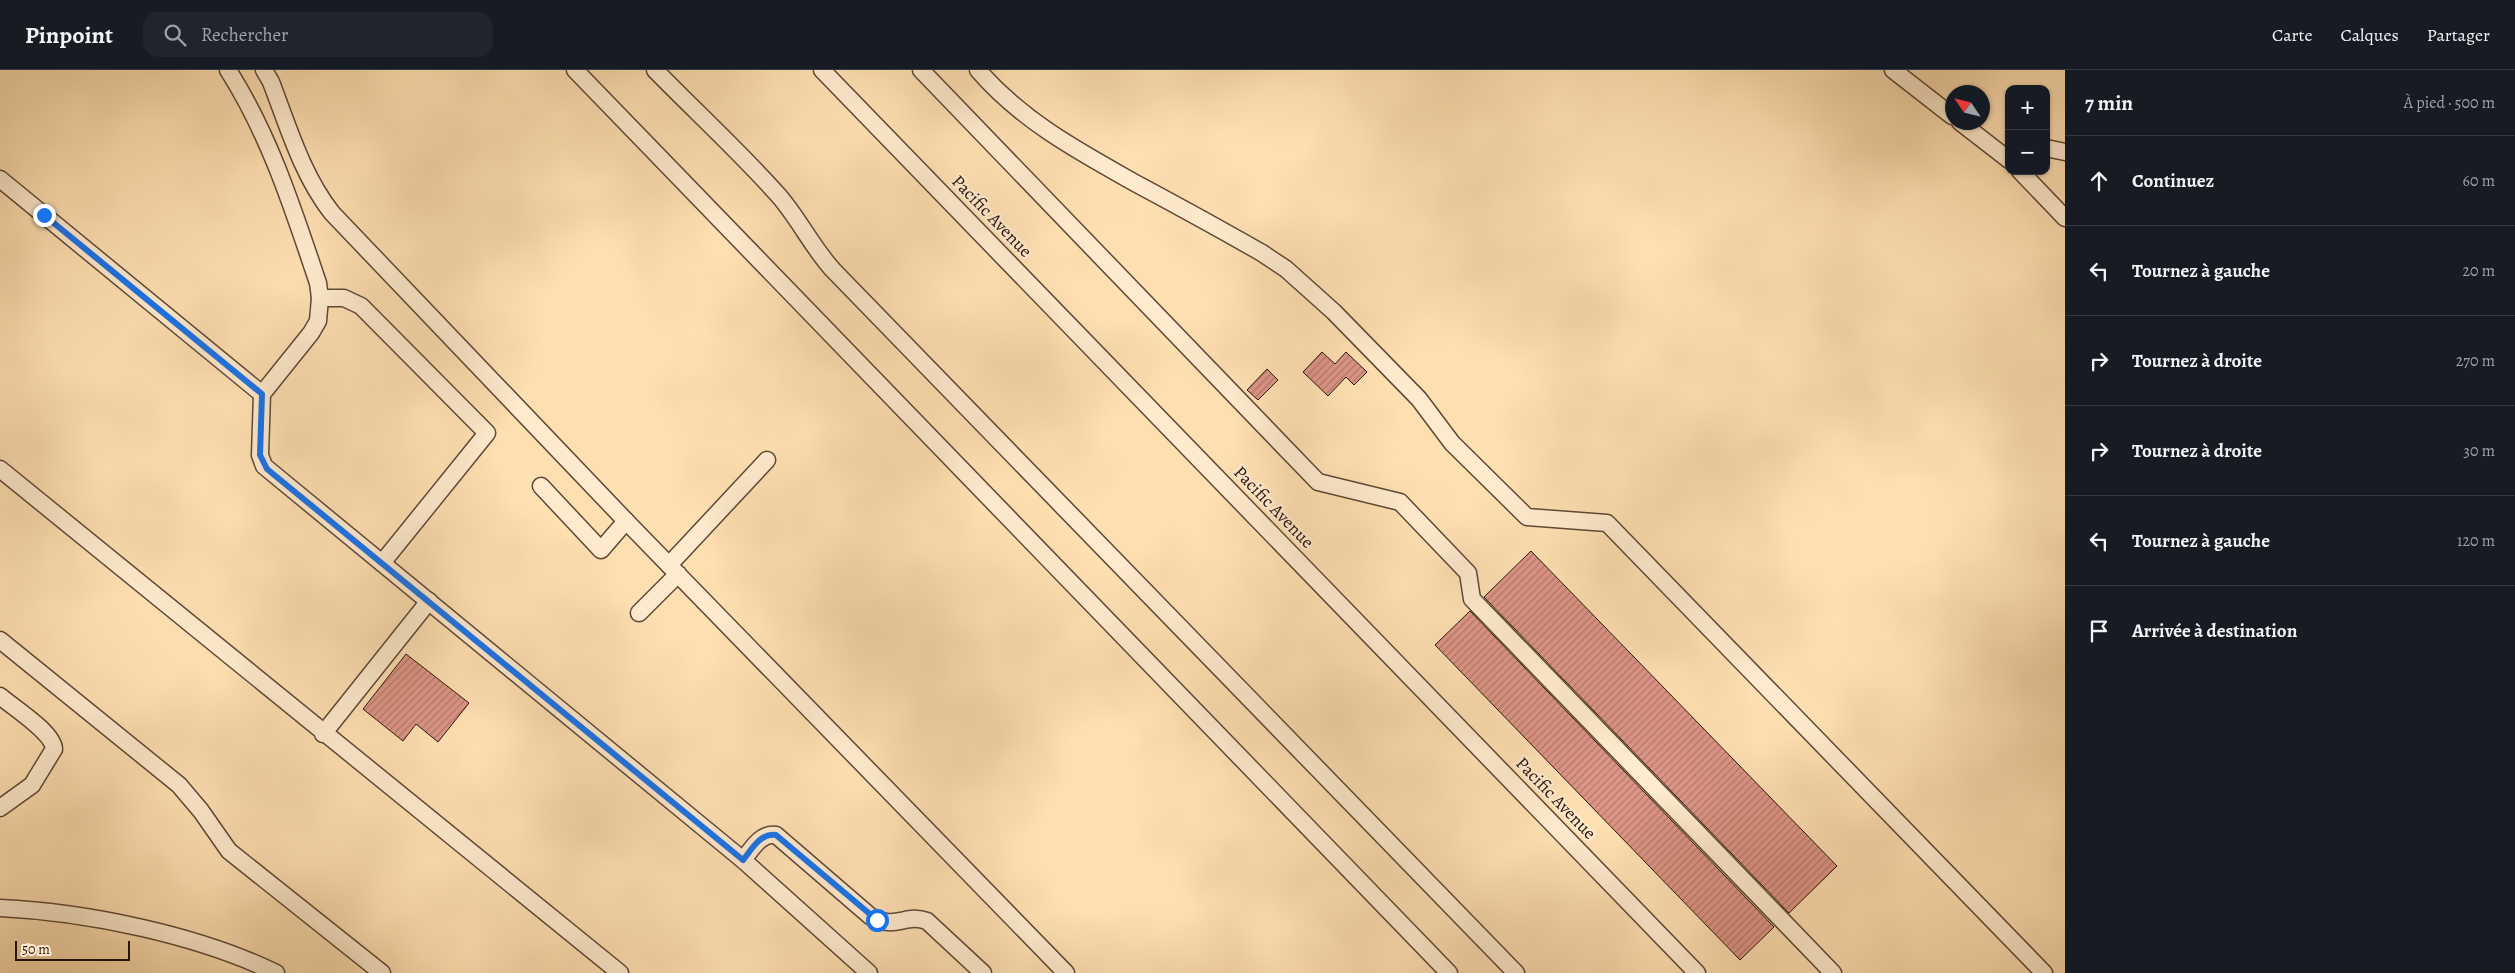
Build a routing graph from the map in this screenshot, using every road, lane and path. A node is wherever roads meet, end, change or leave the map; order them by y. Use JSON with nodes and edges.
{"nodes":[{"id":1,"x":228,"y":70,"type":"edge"},
{"id":2,"x":264,"y":70,"type":"edge"},
{"id":3,"x":576,"y":70,"type":"edge"},
{"id":4,"x":654,"y":70,"type":"edge"},
{"id":5,"x":822,"y":70,"type":"edge"},
{"id":6,"x":921,"y":70,"type":"edge"},
{"id":7,"x":978,"y":70,"type":"edge"},
{"id":8,"x":1893,"y":70,"type":"edge"},
{"id":9,"x":1945,"y":111,"type":"edge"},
{"id":10,"x":1970,"y":130,"type":"edge"},
{"id":11,"x":2050,"y":149,"type":"edge"},
{"id":12,"x":2065,"y":152,"type":"edge"},
{"id":13,"x":2005,"y":157,"type":"edge"},
{"id":14,"x":2024,"y":175,"type":"edge"},
{"id":15,"x":0,"y":179,"type":"edge"},
{"id":16,"x":2065,"y":218,"type":"edge"},
{"id":17,"x":320,"y":298,"type":"junction"},
{"id":18,"x":262,"y":394,"type":"junction"},
{"id":19,"x":766,"y":460,"type":"dead end"},
{"id":20,"x":0,"y":469,"type":"edge"},
{"id":21,"x":541,"y":486,"type":"dead end"},
{"id":22,"x":626,"y":521,"type":"junction"},
{"id":23,"x":382,"y":563,"type":"junction"},
{"id":24,"x":674,"y":569,"type":"junction"},
{"id":25,"x":429,"y":602,"type":"junction"},
{"id":26,"x":638,"y":613,"type":"dead end"},
{"id":27,"x":0,"y":640,"type":"edge"},
{"id":28,"x":0,"y":696,"type":"edge"},
{"id":29,"x":323,"y":734,"type":"junction"},
{"id":30,"x":0,"y":808,"type":"edge"},
{"id":31,"x":743,"y":860,"type":"junction"},
{"id":32,"x":0,"y":908,"type":"edge"},
{"id":33,"x":276,"y":973,"type":"edge"},
{"id":34,"x":382,"y":973,"type":"edge"},
{"id":35,"x":620,"y":973,"type":"edge"},
{"id":36,"x":869,"y":973,"type":"edge"},
{"id":37,"x":983,"y":973,"type":"edge"},
{"id":38,"x":1066,"y":973,"type":"edge"},
{"id":39,"x":1449,"y":973,"type":"edge"},
{"id":40,"x":1516,"y":973,"type":"edge"},
{"id":41,"x":1697,"y":973,"type":"edge"},
{"id":42,"x":1833,"y":973,"type":"edge"},
{"id":43,"x":2044,"y":973,"type":"edge"}],
"edges":[{"from":1,"to":17,"type":"street"},
{"from":2,"to":22,"type":"street"},
{"from":3,"to":39,"type":"street"},
{"from":4,"to":40,"type":"street"},
{"from":5,"to":41,"type":"street","name":"Pacific Avenue"},
{"from":6,"to":42,"type":"street"},
{"from":7,"to":43,"type":"street"},
{"from":8,"to":9,"type":"street"},
{"from":10,"to":13,"type":"street"},
{"from":11,"to":12,"type":"street"},
{"from":14,"to":16,"type":"street"},
{"from":15,"to":18,"type":"street"},
{"from":17,"to":18,"type":"street"},
{"from":17,"to":23,"type":"street"},
{"from":18,"to":23,"type":"street"},
{"from":19,"to":24,"type":"street"},
{"from":20,"to":29,"type":"street"},
{"from":21,"to":22,"type":"street"},
{"from":22,"to":24,"type":"street"},
{"from":23,"to":25,"type":"street"},
{"from":24,"to":26,"type":"street"},
{"from":24,"to":38,"type":"street"},
{"from":25,"to":29,"type":"street"},
{"from":25,"to":31,"type":"street"},
{"from":27,"to":34,"type":"street"},
{"from":28,"to":30,"type":"street"},
{"from":29,"to":35,"type":"street"},
{"from":31,"to":36,"type":"street"},
{"from":31,"to":37,"type":"street"},
{"from":32,"to":33,"type":"street"}]}
